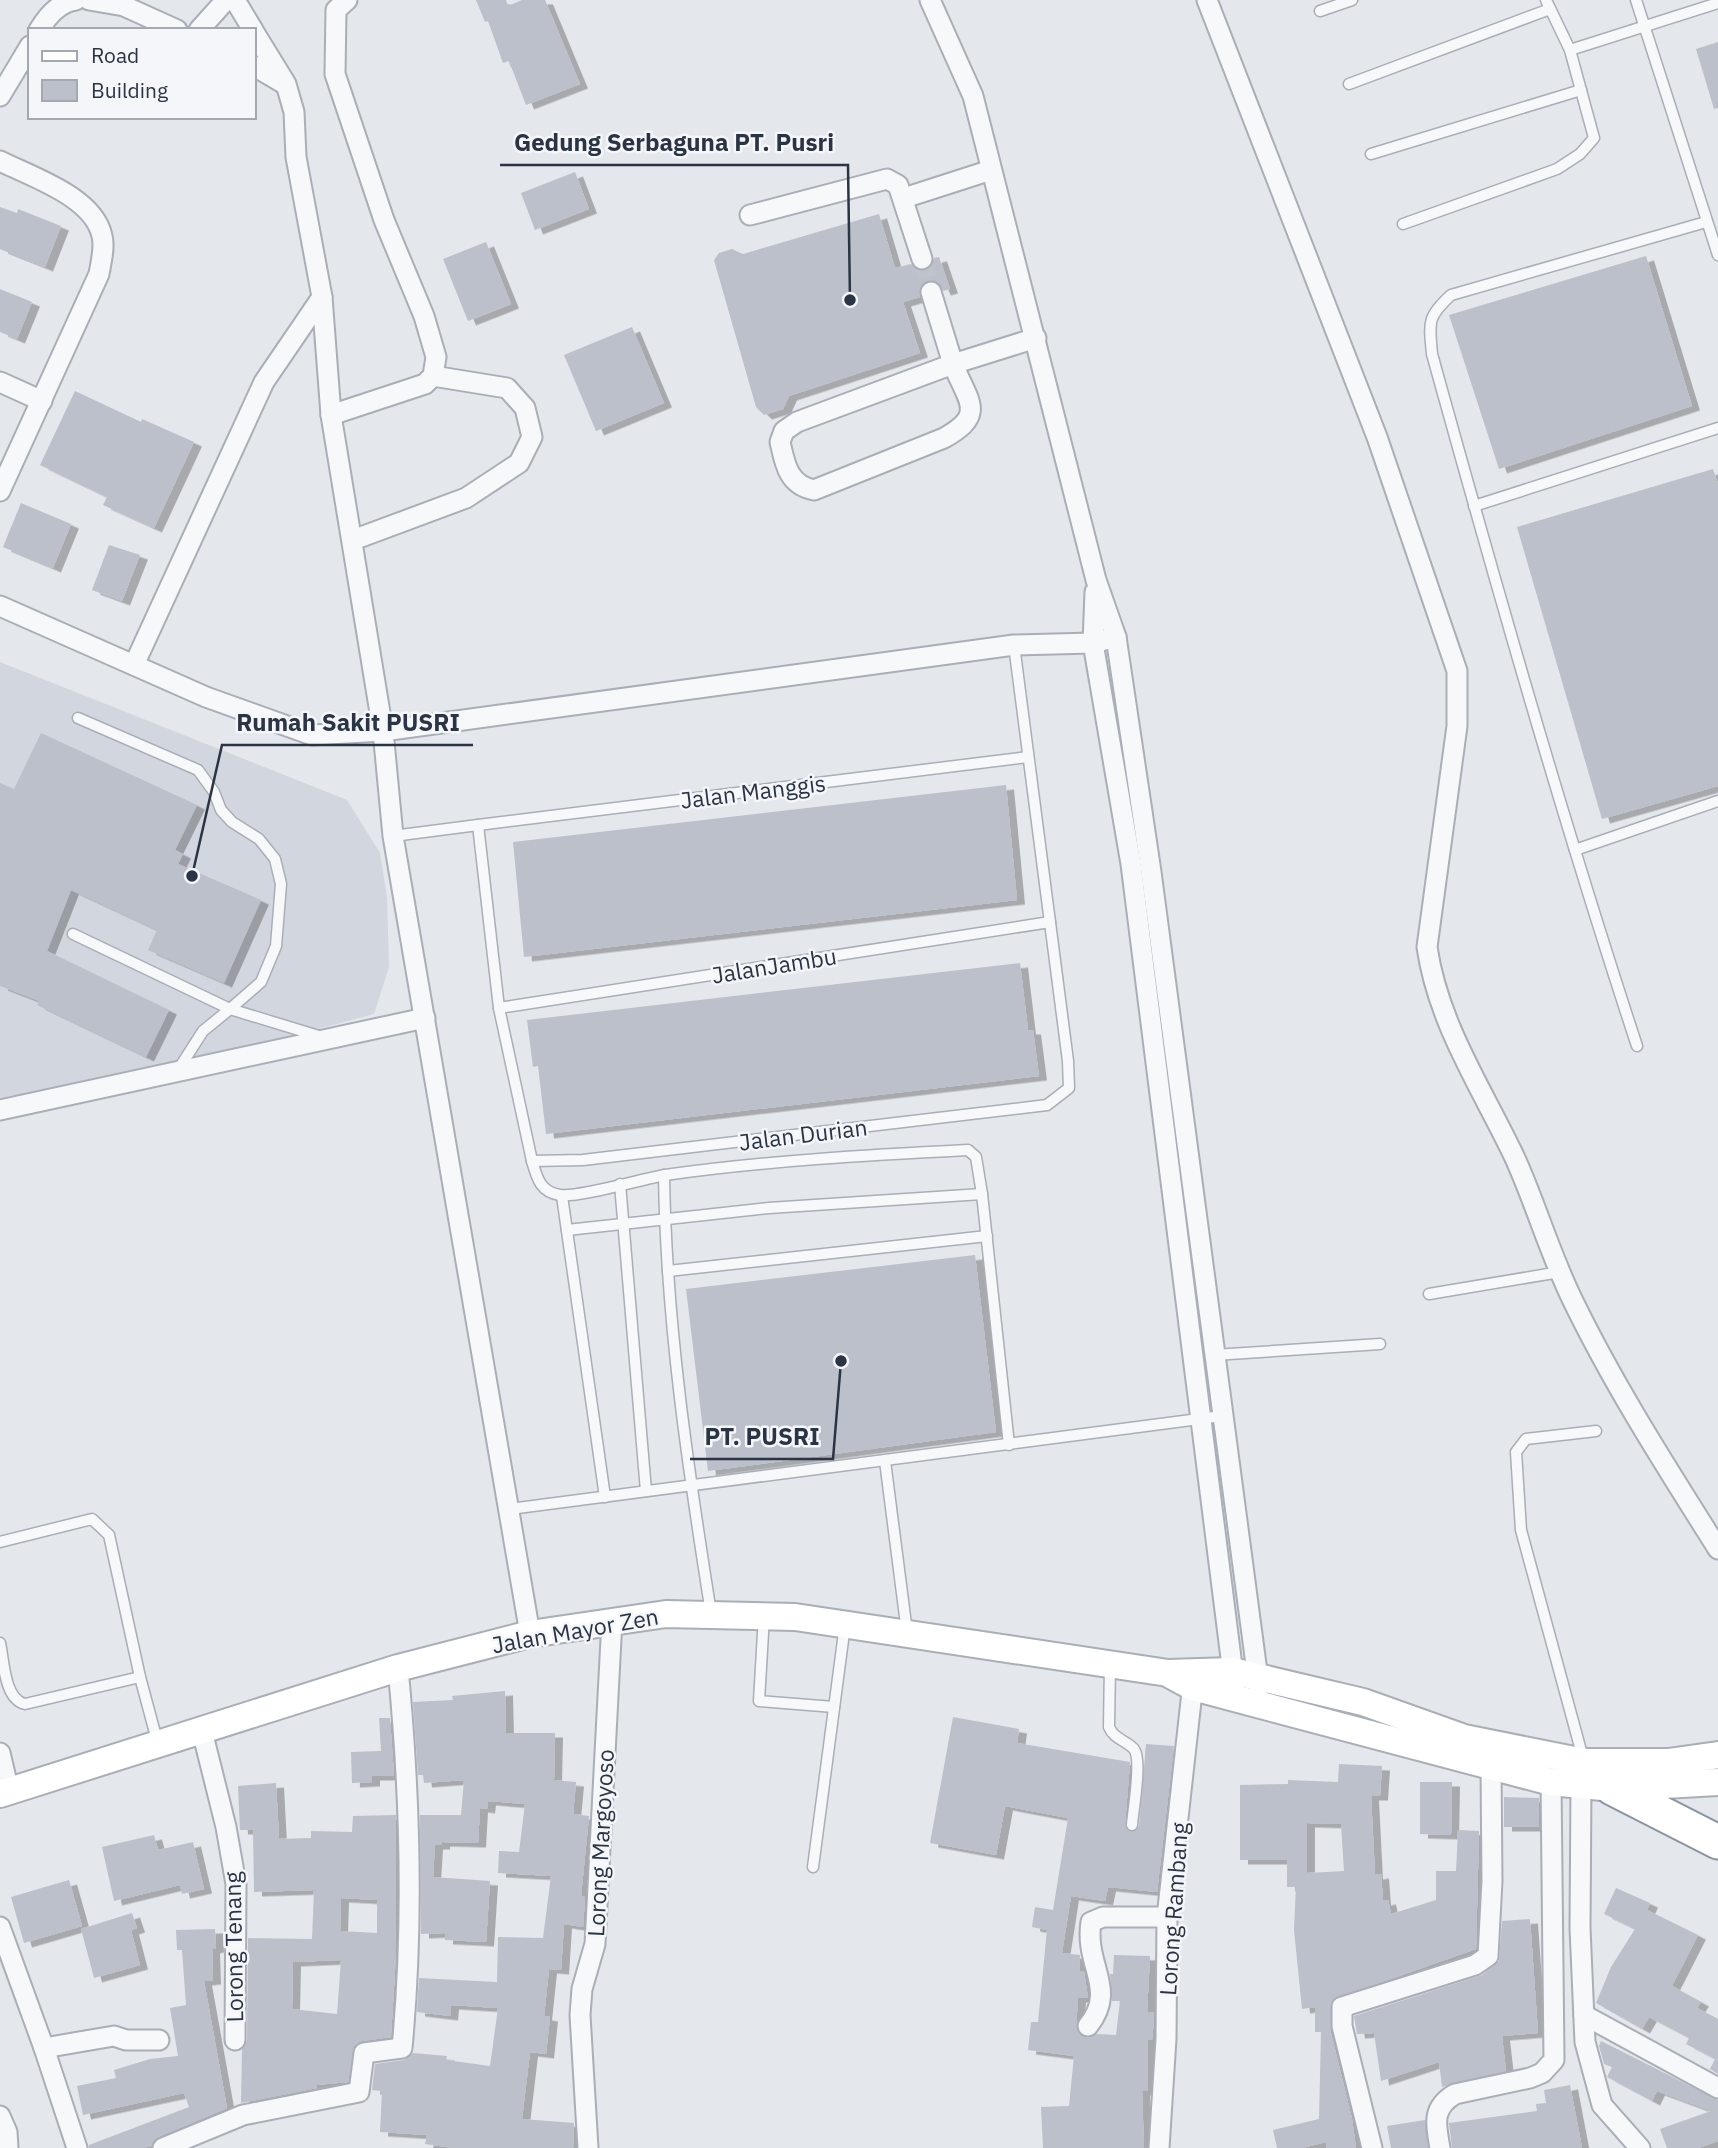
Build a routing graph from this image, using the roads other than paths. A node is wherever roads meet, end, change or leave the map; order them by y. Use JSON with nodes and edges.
{"nodes":[{"id":1,"x":76,"y":0,"type":"edge"},
{"id":2,"x":89,"y":0,"type":"edge"},
{"id":3,"x":226,"y":0,"type":"edge"},
{"id":4,"x":235,"y":0,"type":"edge"},
{"id":5,"x":347,"y":0,"type":"edge"},
{"id":6,"x":930,"y":0,"type":"edge"},
{"id":7,"x":1207,"y":0,"type":"edge"},
{"id":8,"x":1352,"y":0,"type":"edge"},
{"id":9,"x":1636,"y":0,"type":"edge"},
{"id":10,"x":1718,"y":3,"type":"edge"},
{"id":11,"x":1548,"y":4,"type":"edge"},
{"id":12,"x":1320,"y":11,"type":"dead end"},
{"id":13,"x":1643,"y":25,"type":"junction"},
{"id":14,"x":40,"y":28,"type":"edge"},
{"id":15,"x":173,"y":28,"type":"edge"},
{"id":16,"x":201,"y":28,"type":"edge"},
{"id":17,"x":251,"y":28,"type":"edge"},
{"id":18,"x":256,"y":36,"type":"edge"},
{"id":19,"x":28,"y":49,"type":"edge"},
{"id":20,"x":1570,"y":50,"type":"junction"},
{"id":21,"x":256,"y":67,"type":"edge"},
{"id":22,"x":286,"y":84,"type":"junction"},
{"id":23,"x":1349,"y":84,"type":"dead end"},
{"id":24,"x":1581,"y":90,"type":"junction"},
{"id":25,"x":0,"y":96,"type":"edge"},
{"id":26,"x":1371,"y":154,"type":"dead end"},
{"id":27,"x":0,"y":161,"type":"edge"},
{"id":28,"x":991,"y":170,"type":"junction"},
{"id":29,"x":904,"y":198,"type":"junction"},
{"id":30,"x":751,"y":215,"type":"dead end"},
{"id":31,"x":1706,"y":222,"type":"junction"},
{"id":32,"x":1403,"y":224,"type":"dead end"},
{"id":33,"x":1718,"y":254,"type":"edge"},
{"id":34,"x":922,"y":259,"type":"tunnel mouth"},
{"id":35,"x":931,"y":292,"type":"tunnel mouth"},
{"id":36,"x":322,"y":297,"type":"junction"},
{"id":37,"x":1036,"y":338,"type":"junction"},
{"id":38,"x":953,"y":364,"type":"junction"},
{"id":39,"x":433,"y":376,"type":"junction"},
{"id":40,"x":0,"y":382,"type":"edge"},
{"id":41,"x":42,"y":401,"type":"junction"},
{"id":42,"x":331,"y":415,"type":"junction"},
{"id":43,"x":1718,"y":428,"type":"edge"},
{"id":44,"x":0,"y":491,"type":"edge"},
{"id":45,"x":1474,"y":506,"type":"junction"},
{"id":46,"x":353,"y":540,"type":"junction"},
{"id":47,"x":1096,"y":580,"type":"junction"},
{"id":48,"x":0,"y":606,"type":"edge"},
{"id":49,"x":1116,"y":637,"type":"junction"},
{"id":50,"x":1093,"y":643,"type":"junction"},
{"id":51,"x":1014,"y":645,"type":"junction"},
{"id":52,"x":134,"y":665,"type":"junction"},
{"id":53,"x":78,"y":718,"type":"dead end"},
{"id":54,"x":383,"y":731,"type":"junction"},
{"id":55,"x":1028,"y":758,"type":"junction"},
{"id":56,"x":1718,"y":801,"type":"edge"},
{"id":57,"x":478,"y":825,"type":"junction"},
{"id":58,"x":393,"y":835,"type":"junction"},
{"id":59,"x":1575,"y":850,"type":"junction"},
{"id":60,"x":1050,"y":922,"type":"junction"},
{"id":61,"x":73,"y":933,"type":"dead end"},
{"id":62,"x":499,"y":1008,"type":"junction"},
{"id":63,"x":230,"y":1009,"type":"junction"},
{"id":64,"x":425,"y":1018,"type":"junction"},
{"id":65,"x":330,"y":1039,"type":"junction"},
{"id":66,"x":1637,"y":1046,"type":"dead end"},
{"id":67,"x":176,"y":1073,"type":"junction"},
{"id":68,"x":0,"y":1110,"type":"edge"},
{"id":69,"x":532,"y":1161,"type":"junction"},
{"id":70,"x":664,"y":1175,"type":"junction"},
{"id":71,"x":620,"y":1184,"type":"junction"},
{"id":72,"x":982,"y":1194,"type":"junction"},
{"id":73,"x":562,"y":1196,"type":"junction"},
{"id":74,"x":665,"y":1217,"type":"junction"},
{"id":75,"x":624,"y":1223,"type":"junction"},
{"id":76,"x":567,"y":1230,"type":"junction"},
{"id":77,"x":987,"y":1236,"type":"junction"},
{"id":78,"x":668,"y":1271,"type":"junction"},
{"id":79,"x":1561,"y":1272,"type":"junction"},
{"id":80,"x":1429,"y":1294,"type":"dead end"},
{"id":81,"x":1380,"y":1344,"type":"dead end"},
{"id":82,"x":1214,"y":1355,"type":"junction"},
{"id":83,"x":1222,"y":1416,"type":"junction"},
{"id":84,"x":1201,"y":1419,"type":"junction"},
{"id":85,"x":1596,"y":1430,"type":"dead end"},
{"id":86,"x":1009,"y":1445,"type":"junction"},
{"id":87,"x":885,"y":1461,"type":"junction"},
{"id":88,"x":691,"y":1486,"type":"junction"},
{"id":89,"x":646,"y":1491,"type":"junction"},
{"id":90,"x":605,"y":1497,"type":"junction"},
{"id":91,"x":510,"y":1509,"type":"junction"},
{"id":92,"x":0,"y":1542,"type":"edge"},
{"id":93,"x":1718,"y":1549,"type":"edge"},
{"id":94,"x":711,"y":1615,"type":"junction"},
{"id":95,"x":764,"y":1615,"type":"junction"},
{"id":96,"x":612,"y":1620,"type":"junction"},
{"id":97,"x":845,"y":1623,"type":"junction"},
{"id":98,"x":907,"y":1632,"type":"junction"},
{"id":99,"x":530,"y":1634,"type":"junction"},
{"id":100,"x":0,"y":1643,"type":"edge"},
{"id":101,"x":1111,"y":1664,"type":"junction"},
{"id":102,"x":398,"y":1668,"type":"junction"},
{"id":103,"x":1232,"y":1671,"type":"junction"},
{"id":104,"x":1258,"y":1676,"type":"junction"},
{"id":105,"x":141,"y":1677,"type":"junction"},
{"id":106,"x":1194,"y":1678,"type":"junction"},
{"id":107,"x":1248,"y":1701,"type":"junction"},
{"id":108,"x":834,"y":1707,"type":"junction"},
{"id":109,"x":202,"y":1731,"type":"junction"},
{"id":110,"x":158,"y":1744,"type":"junction"},
{"id":111,"x":0,"y":1753,"type":"edge"},
{"id":112,"x":1718,"y":1755,"type":"edge"},
{"id":113,"x":1491,"y":1767,"type":"junction"},
{"id":114,"x":1592,"y":1778,"type":"junction"},
{"id":115,"x":1551,"y":1782,"type":"junction"},
{"id":116,"x":1718,"y":1782,"type":"edge"},
{"id":117,"x":4,"y":1792,"type":"edge"},
{"id":118,"x":1132,"y":1825,"type":"dead end"},
{"id":119,"x":1718,"y":1842,"type":"edge"},
{"id":120,"x":813,"y":1867,"type":"dead end"},
{"id":121,"x":1167,"y":1917,"type":"junction"},
{"id":122,"x":0,"y":1927,"type":"edge"},
{"id":123,"x":1584,"y":2015,"type":"junction"},
{"id":124,"x":1088,"y":2026,"type":"dead end"},
{"id":125,"x":159,"y":2040,"type":"dead end"},
{"id":126,"x":235,"y":2040,"type":"dead end"},
{"id":127,"x":44,"y":2048,"type":"junction"},
{"id":128,"x":1718,"y":2088,"type":"edge"},
{"id":129,"x":0,"y":2116,"type":"edge"},
{"id":130,"x":8,"y":2148,"type":"edge"},
{"id":131,"x":77,"y":2148,"type":"edge"},
{"id":132,"x":163,"y":2148,"type":"edge"},
{"id":133,"x":588,"y":2148,"type":"edge"},
{"id":134,"x":1159,"y":2148,"type":"edge"},
{"id":135,"x":1372,"y":2148,"type":"edge"},
{"id":136,"x":1440,"y":2148,"type":"edge"},
{"id":137,"x":1640,"y":2148,"type":"edge"}],
"edges":[{"from":1,"to":14,"type":"street"},
{"from":2,"to":15,"type":"street"},
{"from":3,"to":16,"type":"street"},
{"from":4,"to":17,"type":"street"},
{"from":5,"to":39,"type":"street"},
{"from":6,"to":28,"type":"street"},
{"from":7,"to":79,"type":"street"},
{"from":8,"to":12,"type":"lane"},
{"from":9,"to":13,"type":"lane"},
{"from":10,"to":13,"type":"lane"},
{"from":11,"to":20,"type":"lane"},
{"from":11,"to":23,"type":"lane"},
{"from":13,"to":20,"type":"lane"},
{"from":13,"to":31,"type":"lane"},
{"from":18,"to":22,"type":"street"},
{"from":19,"to":25,"type":"street"},
{"from":20,"to":24,"type":"lane"},
{"from":21,"to":22,"type":"street"},
{"from":22,"to":36,"type":"street"},
{"from":24,"to":26,"type":"lane"},
{"from":24,"to":32,"type":"lane"},
{"from":27,"to":41,"type":"street"},
{"from":28,"to":29,"type":"street"},
{"from":28,"to":37,"type":"street"},
{"from":29,"to":30,"type":"street"},
{"from":29,"to":34,"type":"street"},
{"from":31,"to":33,"type":"lane"},
{"from":31,"to":45,"type":"lane"},
{"from":35,"to":38,"type":"street"},
{"from":36,"to":42,"type":"street"},
{"from":36,"to":52,"type":"street"},
{"from":37,"to":38,"type":"street"},
{"from":37,"to":47,"type":"street"},
{"from":38,"to":38,"type":"street"},
{"from":39,"to":42,"type":"street"},
{"from":39,"to":46,"type":"street"},
{"from":40,"to":41,"type":"street"},
{"from":41,"to":44,"type":"street"},
{"from":42,"to":46,"type":"street"},
{"from":43,"to":45,"type":"lane"},
{"from":45,"to":59,"type":"lane"},
{"from":46,"to":54,"type":"street"},
{"from":47,"to":49,"type":"street"},
{"from":47,"to":50,"type":"street"},
{"from":48,"to":52,"type":"street"},
{"from":49,"to":50,"type":"street"},
{"from":49,"to":82,"type":"street"},
{"from":50,"to":51,"type":"street"},
{"from":50,"to":84,"type":"street"},
{"from":51,"to":54,"type":"street"},
{"from":51,"to":55,"type":"lane"},
{"from":52,"to":54,"type":"street"},
{"from":53,"to":63,"type":"lane"},
{"from":54,"to":58,"type":"street"},
{"from":55,"to":57,"type":"lane","name":"Jalan Manggis"},
{"from":55,"to":60,"type":"lane"},
{"from":56,"to":59,"type":"lane"},
{"from":57,"to":58,"type":"lane","name":"Jalan Manggis"},
{"from":57,"to":62,"type":"lane"},
{"from":58,"to":64,"type":"street"},
{"from":59,"to":66,"type":"lane"},
{"from":60,"to":62,"type":"lane","name":"JalanJambu"},
{"from":60,"to":69,"type":"lane","name":"Jalan Durian"},
{"from":61,"to":63,"type":"lane"},
{"from":62,"to":69,"type":"lane"},
{"from":63,"to":65,"type":"lane"},
{"from":63,"to":67,"type":"lane"},
{"from":64,"to":65,"type":"street"},
{"from":64,"to":91,"type":"street"},
{"from":65,"to":67,"type":"street"},
{"from":67,"to":68,"type":"street"},
{"from":69,"to":73,"type":"lane"},
{"from":70,"to":71,"type":"lane"},
{"from":70,"to":72,"type":"lane"},
{"from":70,"to":74,"type":"lane"},
{"from":71,"to":73,"type":"lane"},
{"from":71,"to":75,"type":"lane"},
{"from":72,"to":74,"type":"lane"},
{"from":72,"to":77,"type":"lane"},
{"from":73,"to":76,"type":"lane"},
{"from":74,"to":75,"type":"lane"},
{"from":74,"to":78,"type":"lane"},
{"from":75,"to":76,"type":"lane"},
{"from":75,"to":89,"type":"lane"},
{"from":76,"to":90,"type":"lane"},
{"from":77,"to":78,"type":"lane"},
{"from":77,"to":86,"type":"lane"},
{"from":78,"to":88,"type":"lane"},
{"from":79,"to":80,"type":"lane"},
{"from":79,"to":93,"type":"street"},
{"from":81,"to":82,"type":"lane"},
{"from":82,"to":83,"type":"street"},
{"from":83,"to":84,"type":"lane"},
{"from":83,"to":104,"type":"street"},
{"from":84,"to":86,"type":"lane"},
{"from":84,"to":103,"type":"street"},
{"from":85,"to":114,"type":"lane"},
{"from":86,"to":87,"type":"lane"},
{"from":87,"to":88,"type":"lane"},
{"from":87,"to":98,"type":"lane"},
{"from":88,"to":89,"type":"lane"},
{"from":88,"to":94,"type":"lane"},
{"from":89,"to":90,"type":"lane"},
{"from":90,"to":91,"type":"lane"},
{"from":91,"to":99,"type":"street"},
{"from":92,"to":105,"type":"lane"},
{"from":94,"to":95,"type":"street","name":"Jalan Mayor Zen"},
{"from":94,"to":96,"type":"street","name":"Jalan Mayor Zen"},
{"from":95,"to":97,"type":"street","name":"Jalan Mayor Zen"},
{"from":95,"to":108,"type":"lane"},
{"from":96,"to":99,"type":"street","name":"Jalan Mayor Zen"},
{"from":96,"to":133,"type":"street","name":"Lorong Margoyoso"},
{"from":97,"to":98,"type":"street","name":"Jalan Mayor Zen"},
{"from":97,"to":108,"type":"lane"},
{"from":98,"to":101,"type":"street","name":"Jalan Mayor Zen"},
{"from":99,"to":102,"type":"street","name":"Jalan Mayor Zen"},
{"from":100,"to":105,"type":"lane"},
{"from":101,"to":106,"type":"street","name":"Jalan Mayor Zen"},
{"from":101,"to":118,"type":"lane"},
{"from":102,"to":109,"type":"street","name":"Jalan Mayor Zen"},
{"from":102,"to":132,"type":"street"},
{"from":103,"to":104,"type":"street","name":"Jalan Mayor Zen"},
{"from":103,"to":106,"type":"street","name":"Jalan Mayor Zen"},
{"from":103,"to":107,"type":"street"},
{"from":104,"to":107,"type":"street"},
{"from":104,"to":114,"type":"street","name":"Jalan Mayor Zen"},
{"from":105,"to":110,"type":"lane"},
{"from":106,"to":107,"type":"street","name":"Jalan Mayor Zen"},
{"from":106,"to":121,"type":"street","name":"Lorong Rambang"},
{"from":107,"to":113,"type":"street","name":"Jalan Mayor Zen"},
{"from":108,"to":120,"type":"lane"},
{"from":109,"to":110,"type":"street","name":"Jalan Mayor Zen"},
{"from":109,"to":126,"type":"street","name":"Lorong Tenang"},
{"from":110,"to":117,"type":"street","name":"Jalan Mayor Zen"},
{"from":111,"to":117,"type":"street"},
{"from":112,"to":114,"type":"street"},
{"from":113,"to":115,"type":"street","name":"Jalan Mayor Zen"},
{"from":113,"to":135,"type":"street"},
{"from":114,"to":115,"type":"street","name":"Jalan Mayor Zen"},
{"from":114,"to":116,"type":"street"},
{"from":114,"to":119,"type":"highway"},
{"from":114,"to":123,"type":"street"},
{"from":115,"to":136,"type":"street"},
{"from":121,"to":124,"type":"street"},
{"from":121,"to":134,"type":"street","name":"Lorong Rambang"},
{"from":122,"to":127,"type":"street"},
{"from":123,"to":128,"type":"street"},
{"from":123,"to":137,"type":"street"},
{"from":125,"to":127,"type":"street"},
{"from":127,"to":131,"type":"street"},
{"from":129,"to":130,"type":"street"}]}
